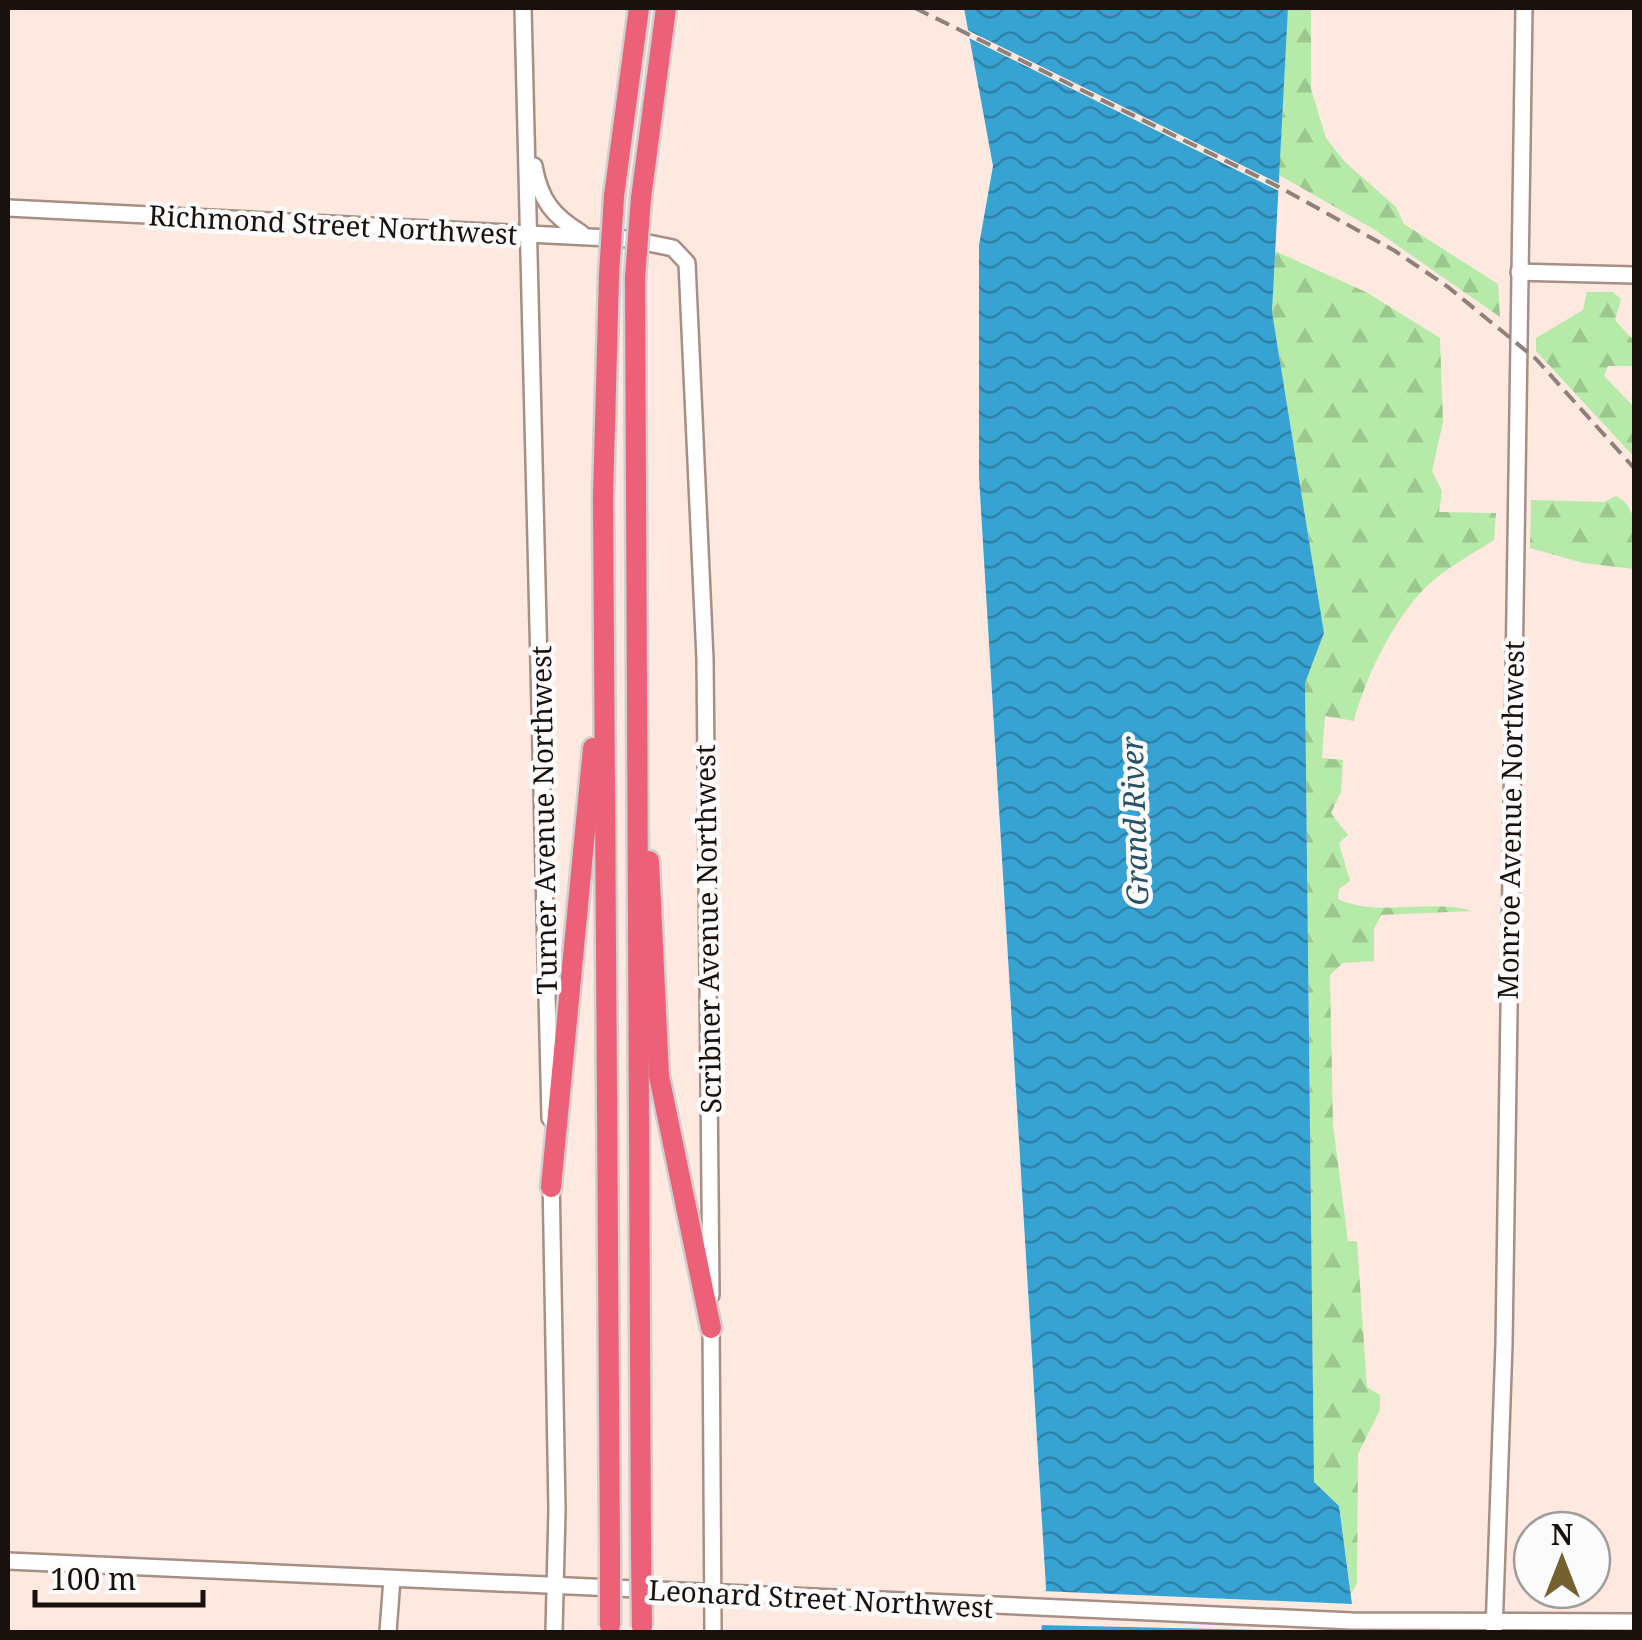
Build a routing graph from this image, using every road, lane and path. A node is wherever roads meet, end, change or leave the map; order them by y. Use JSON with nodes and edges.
{"nodes":[{"id":1,"x":524,"y":8,"type":"edge"},
{"id":2,"x":638,"y":8,"type":"edge"},
{"id":3,"x":666,"y":8,"type":"edge"},
{"id":4,"x":1524,"y":8,"type":"edge"},
{"id":5,"x":525,"y":112,"type":"junction"},
{"id":6,"x":8,"y":208,"type":"edge"},
{"id":7,"x":530,"y":234,"type":"junction"},
{"id":8,"x":586,"y":236,"type":"junction"},
{"id":9,"x":658,"y":242,"type":"joint"},
{"id":10,"x":1519,"y":272,"type":"junction"},
{"id":11,"x":1634,"y":275,"type":"edge"},
{"id":12,"x":604,"y":621,"type":"junction"},
{"id":13,"x":635,"y":728,"type":"junction"},
{"id":14,"x":551,"y":1187,"type":"junction"},
{"id":15,"x":711,"y":1328,"type":"junction"},
{"id":16,"x":8,"y":1561,"type":"edge"},
{"id":17,"x":392,"y":1579,"type":"junction"},
{"id":18,"x":557,"y":1586,"type":"junction"},
{"id":19,"x":716,"y":1594,"type":"junction"},
{"id":20,"x":1634,"y":1622,"type":"edge"},
{"id":21,"x":1494,"y":1626,"type":"edge"},
{"id":22,"x":610,"y":1629,"type":"edge"},
{"id":23,"x":642,"y":1630,"type":"edge"},
{"id":24,"x":388,"y":1632,"type":"edge"},
{"id":25,"x":554,"y":1632,"type":"edge"},
{"id":26,"x":713,"y":1632,"type":"edge"}],
"edges":[{"from":1,"to":5,"type":"main road","name":"Turner Avenue Northwest"},
{"from":2,"to":12,"type":"highway","bridge":true},
{"from":3,"to":13,"type":"highway","bridge":true},
{"from":4,"to":10,"type":"main road","name":"Monroe Avenue Northwest"},
{"from":5,"to":7,"type":"main road","name":"Turner Avenue Northwest"},
{"from":5,"to":8,"type":"main road"},
{"from":6,"to":7,"type":"main road","name":"Richmond Street Northwest"},
{"from":7,"to":8,"type":"main road","name":"Richmond Street Northwest"},
{"from":7,"to":14,"type":"main road","name":"Turner Avenue Northwest"},
{"from":8,"to":9,"type":"main road","name":"Richmond Street Northwest"},
{"from":9,"to":15,"type":"main road","name":"Scribner Avenue Northwest"},
{"from":10,"to":11,"type":"main road"},
{"from":10,"to":21,"type":"main road","name":"Monroe Avenue Northwest"},
{"from":12,"to":14,"type":"highway"},
{"from":12,"to":22,"type":"highway","bridge":true},
{"from":13,"to":15,"type":"highway"},
{"from":13,"to":23,"type":"highway","bridge":true},
{"from":14,"to":18,"type":"main road","name":"Turner Avenue Northwest"},
{"from":15,"to":19,"type":"main road","name":"Scribner Avenue Northwest"},
{"from":16,"to":17,"type":"main road","name":"Leonard Street Northwest"},
{"from":17,"to":18,"type":"main road","name":"Leonard Street Northwest"},
{"from":17,"to":24,"type":"main road"},
{"from":18,"to":19,"type":"main road","name":"Leonard Street Northwest"},
{"from":18,"to":25,"type":"main road","name":"Turner Avenue Northwest"},
{"from":19,"to":21,"type":"main road","name":"Leonard Street Northwest"},
{"from":19,"to":26,"type":"main road","name":"Scribner Avenue Northwest"},
{"from":20,"to":21,"type":"main road","name":"Leonard Street Northwest"}]}
